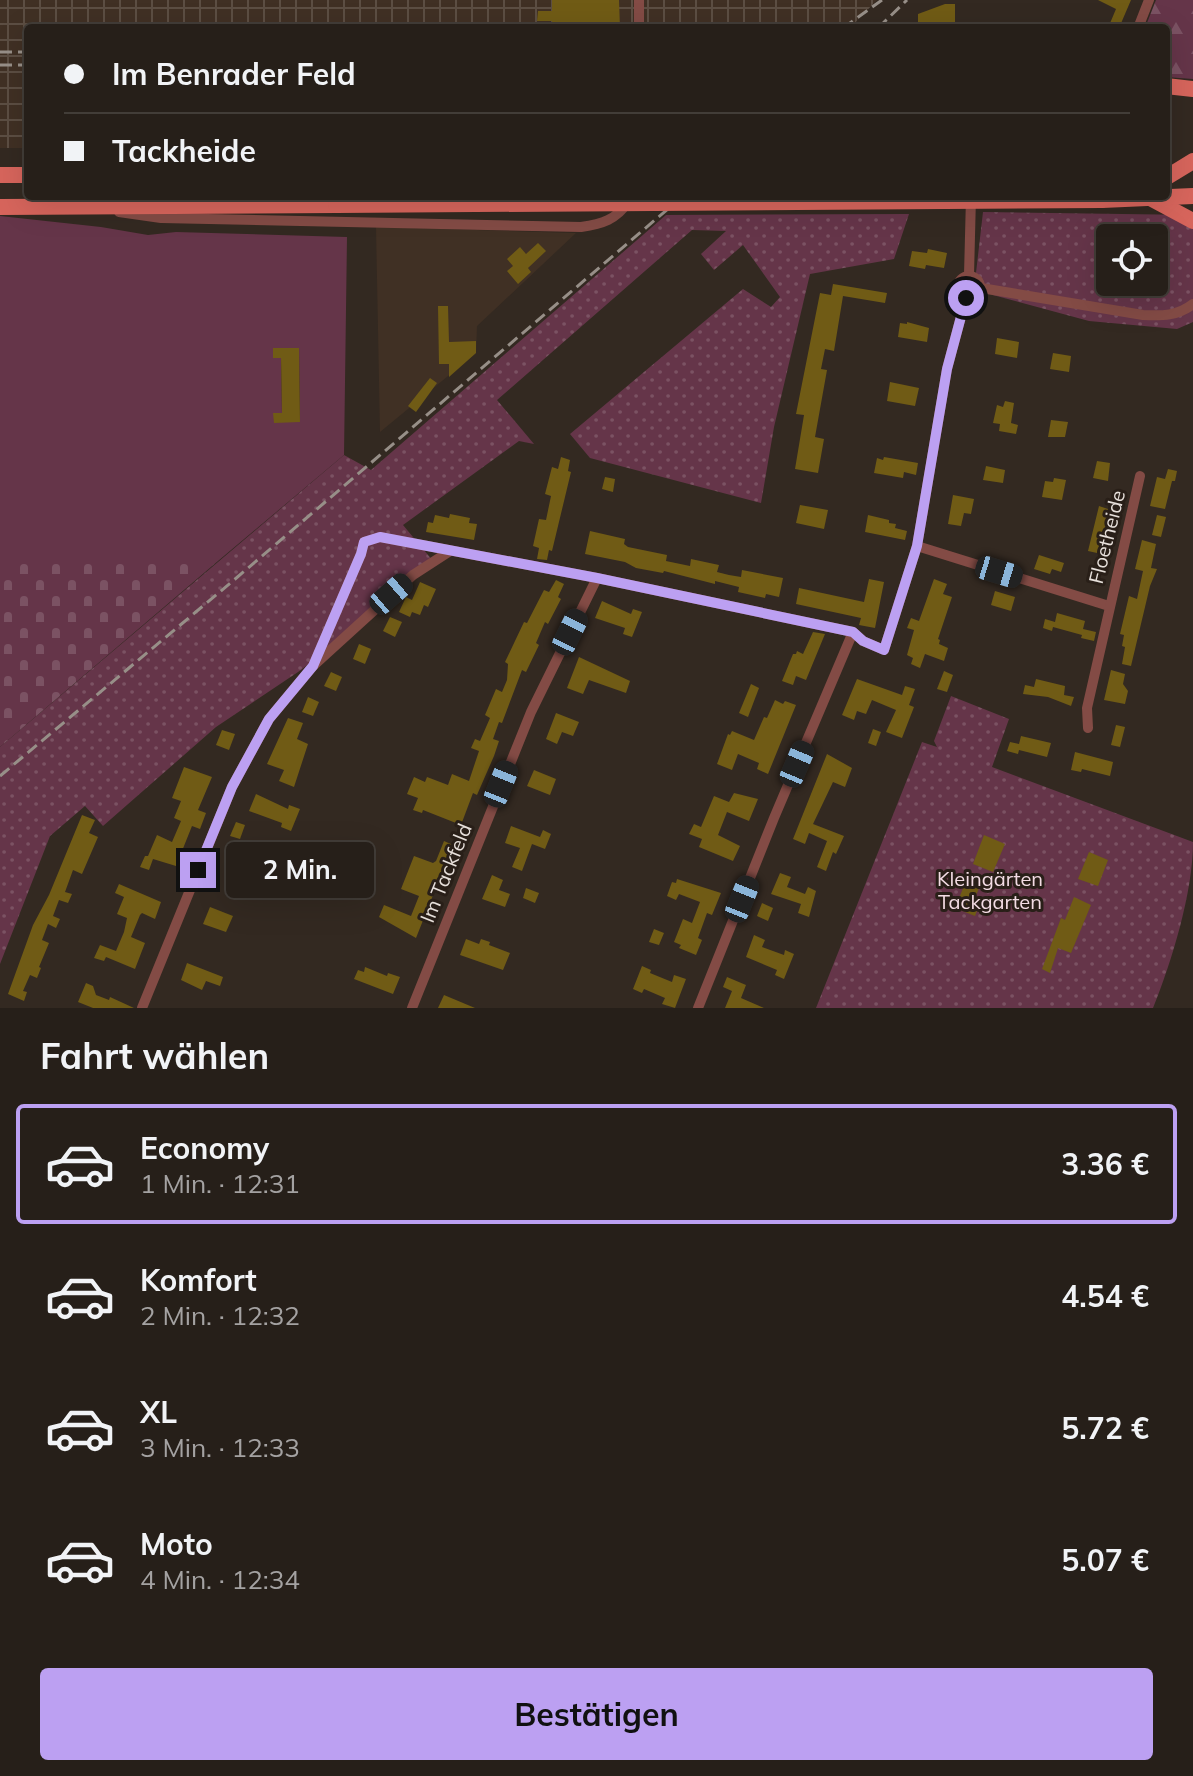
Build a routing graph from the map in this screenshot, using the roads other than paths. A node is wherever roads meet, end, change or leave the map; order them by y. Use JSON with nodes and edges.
{"nodes":[{"id":1,"x":639,"y":0,"type":"edge"},
{"id":2,"x":1149,"y":0,"type":"edge"},
{"id":3,"x":639,"y":24,"type":"edge"},
{"id":4,"x":1140,"y":24,"type":"edge"},
{"id":5,"x":1171,"y":86,"type":"edge"},
{"id":6,"x":1193,"y":89,"type":"edge"},
{"id":7,"x":1193,"y":96,"type":"edge"},
{"id":8,"x":1193,"y":161,"type":"edge"},
{"id":9,"x":0,"y":175,"type":"edge"},
{"id":10,"x":24,"y":175,"type":"edge"},
{"id":11,"x":1170,"y":175,"type":"edge"},
{"id":12,"x":1193,"y":176,"type":"edge"},
{"id":13,"x":1170,"y":177,"type":"edge"},
{"id":14,"x":1193,"y":196,"type":"edge"},
{"id":15,"x":1170,"y":197,"type":"edge"},
{"id":16,"x":629,"y":200,"type":"edge"},
{"id":17,"x":971,"y":200,"type":"edge"},
{"id":18,"x":1102,"y":200,"type":"edge"},
{"id":19,"x":1154,"y":200,"type":"edge"},
{"id":20,"x":93,"y":206,"type":"junction"},
{"id":21,"x":0,"y":207,"type":"edge"},
{"id":22,"x":1193,"y":221,"type":"edge"},
{"id":23,"x":969,"y":275,"type":"junction"},
{"id":24,"x":981,"y":288,"type":"junction"},
{"id":25,"x":966,"y":298,"type":"junction"},
{"id":26,"x":1193,"y":304,"type":"edge"},
{"id":27,"x":1140,"y":476,"type":"dead end"},
{"id":28,"x":917,"y":546,"type":"junction"},
{"id":29,"x":450,"y":551,"type":"junction"},
{"id":30,"x":597,"y":578,"type":"junction"},
{"id":31,"x":1109,"y":606,"type":"junction"},
{"id":32,"x":853,"y":632,"type":"junction"},
{"id":33,"x":313,"y":666,"type":"junction"},
{"id":34,"x":1088,"y":728,"type":"dead end"},
{"id":35,"x":142,"y":1008,"type":"edge"},
{"id":36,"x":412,"y":1008,"type":"edge"},
{"id":37,"x":698,"y":1008,"type":"edge"}],
"edges":[{"from":1,"to":3,"type":"street"},
{"from":2,"to":4,"type":"street"},
{"from":5,"to":6,"type":"main road"},
{"from":5,"to":7,"type":"main road"},
{"from":8,"to":11,"type":"main road"},
{"from":9,"to":10,"type":"main road"},
{"from":12,"to":13,"type":"main road"},
{"from":14,"to":15,"type":"main road"},
{"from":16,"to":20,"type":"street"},
{"from":17,"to":23,"type":"street"},
{"from":18,"to":20,"type":"main road","bridge":true},
{"from":19,"to":22,"type":"main road"},
{"from":20,"to":21,"type":"main road"},
{"from":23,"to":24,"type":"street"},
{"from":23,"to":25,"type":"street"},
{"from":24,"to":25,"type":"street"},
{"from":24,"to":26,"type":"street"},
{"from":25,"to":28,"type":"street"},
{"from":27,"to":31,"type":"street","name":"Floetheide"},
{"from":28,"to":31,"type":"street","name":"Floetheide"},
{"from":28,"to":32,"type":"street"},
{"from":29,"to":30,"type":"street"},
{"from":29,"to":33,"type":"street"},
{"from":29,"to":33,"type":"street"},
{"from":30,"to":32,"type":"street"},
{"from":30,"to":36,"type":"street","name":"Im Tackfeld"},
{"from":31,"to":34,"type":"street","name":"Floetheide"},
{"from":32,"to":37,"type":"street"},
{"from":33,"to":35,"type":"street"}]}
